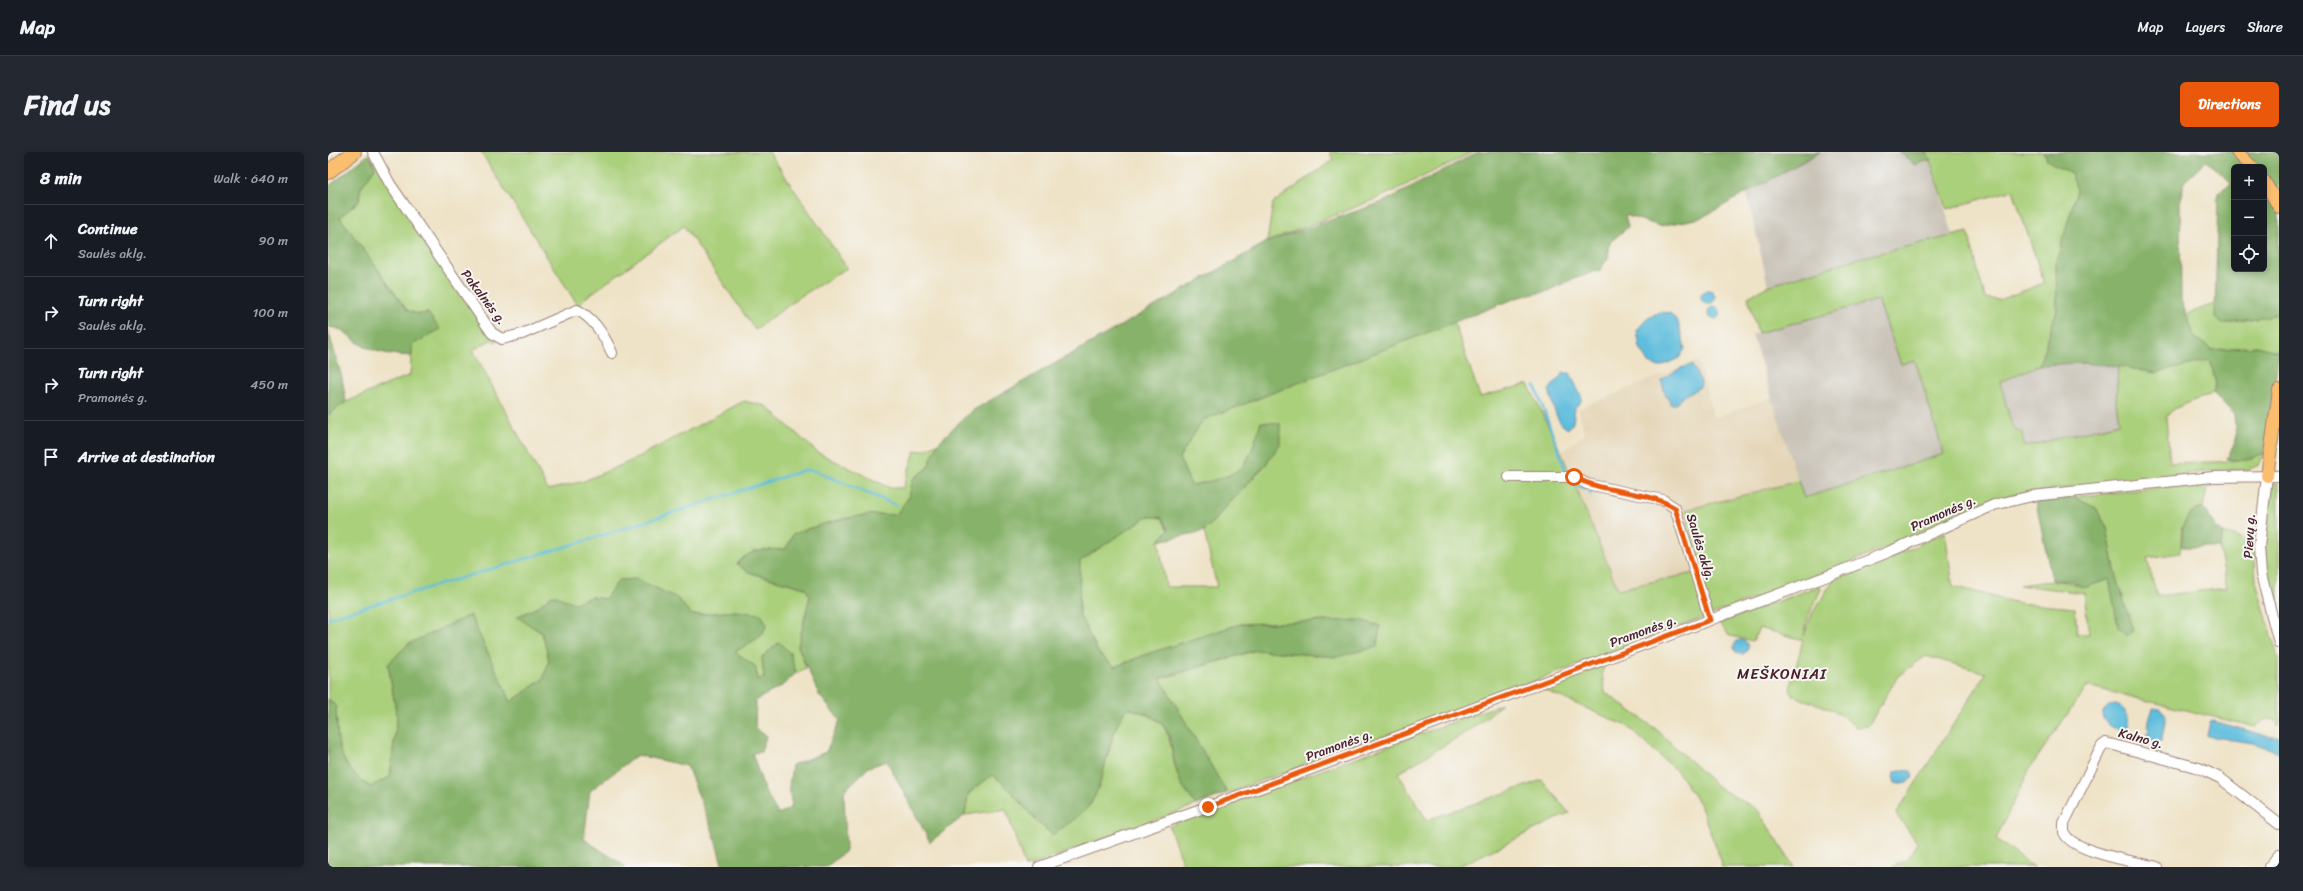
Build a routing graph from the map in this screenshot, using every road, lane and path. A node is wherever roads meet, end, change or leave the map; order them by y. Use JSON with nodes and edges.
{"nodes":[{"id":1,"x":354,"y":152,"type":"edge"},
{"id":2,"x":373,"y":152,"type":"edge"},
{"id":3,"x":2237,"y":152,"type":"edge"},
{"id":4,"x":2249,"y":164,"type":"edge"},
{"id":5,"x":328,"y":172,"type":"edge"},
{"id":6,"x":2267,"y":186,"type":"edge"},
{"id":7,"x":2279,"y":207,"type":"edge"},
{"id":8,"x":612,"y":353,"type":"dead end"},
{"id":9,"x":2279,"y":390,"type":"edge"},
{"id":10,"x":2267,"y":476,"type":"junction"},
{"id":11,"x":2279,"y":476,"type":"edge"},
{"id":12,"x":1509,"y":477,"type":"dead end"},
{"id":13,"x":1710,"y":620,"type":"junction"},
{"id":14,"x":2279,"y":643,"type":"edge"},
{"id":15,"x":2279,"y":824,"type":"edge"},
{"id":16,"x":2279,"y":855,"type":"edge"},
{"id":17,"x":1039,"y":867,"type":"edge"},
{"id":18,"x":2157,"y":867,"type":"edge"},
{"id":19,"x":2269,"y":867,"type":"edge"}],
"edges":[{"from":1,"to":5,"type":"highway"},
{"from":2,"to":8,"type":"street","name":"Pakalnės g."},
{"from":3,"to":4,"type":"main road"},
{"from":6,"to":7,"type":"main road"},
{"from":9,"to":10,"type":"main road"},
{"from":10,"to":11,"type":"street","name":"Pramonės g."},
{"from":10,"to":13,"type":"street","name":"Pramonės g."},
{"from":10,"to":14,"type":"street","name":"Pievų g."},
{"from":12,"to":13,"type":"street","name":"Saulės aklg."},
{"from":13,"to":17,"type":"street","name":"Pramonės g."},
{"from":15,"to":18,"type":"street","name":"Kalno g."},
{"from":16,"to":19,"type":"street"}]}
